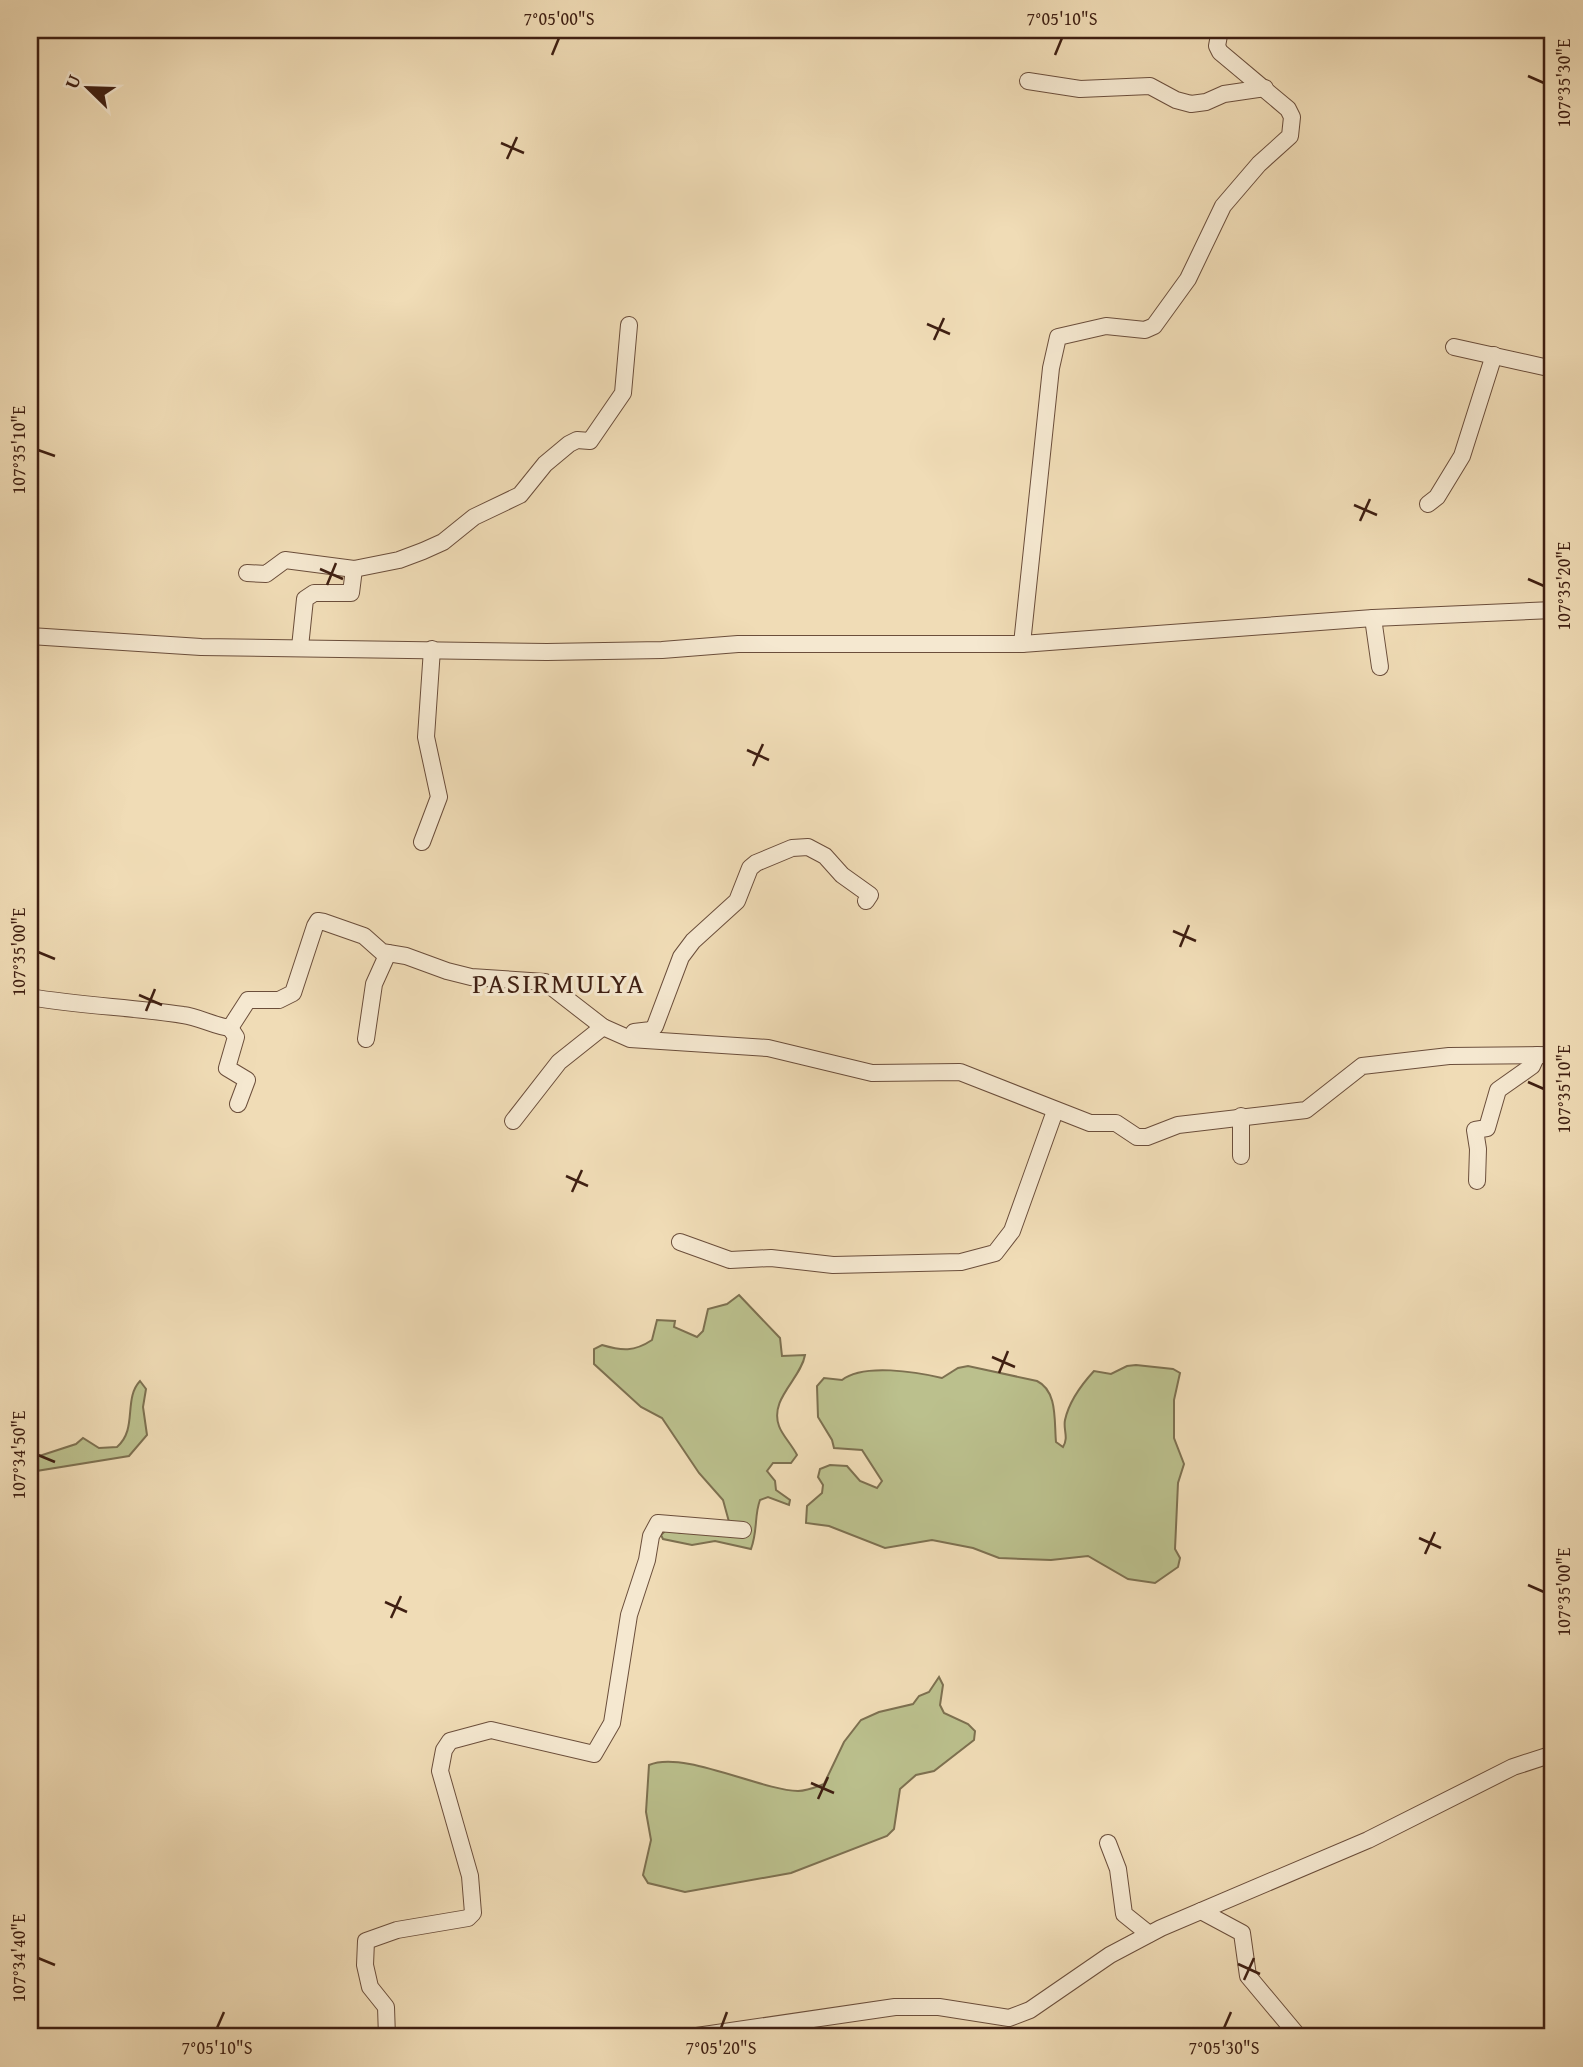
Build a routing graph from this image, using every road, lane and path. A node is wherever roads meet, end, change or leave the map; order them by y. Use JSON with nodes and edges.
{"nodes":[{"id":1,"x":1220,"y":30,"type":"edge"},
{"id":2,"x":1028,"y":81,"type":"dead end"},
{"id":3,"x":1265,"y":88,"type":"junction"},
{"id":4,"x":629,"y":326,"type":"dead end"},
{"id":5,"x":1454,"y":346,"type":"dead end"},
{"id":6,"x":1494,"y":355,"type":"junction"},
{"id":7,"x":1553,"y":369,"type":"edge"},
{"id":8,"x":1428,"y":504,"type":"dead end"},
{"id":9,"x":354,"y":569,"type":"junction"},
{"id":10,"x":247,"y":573,"type":"dead end"},
{"id":11,"x":1553,"y":610,"type":"edge"},
{"id":12,"x":1373,"y":618,"type":"junction"},
{"id":13,"x":30,"y":636,"type":"edge"},
{"id":14,"x":1022,"y":644,"type":"junction"},
{"id":15,"x":300,"y":648,"type":"junction"},
{"id":16,"x":432,"y":649,"type":"junction"},
{"id":17,"x":1380,"y":667,"type":"dead end"},
{"id":18,"x":422,"y":842,"type":"dead end"},
{"id":19,"x":866,"y":901,"type":"dead end"},
{"id":20,"x":388,"y":953,"type":"junction"},
{"id":21,"x":30,"y":997,"type":"edge"},
{"id":22,"x":230,"y":1028,"type":"junction"},
{"id":23,"x":609,"y":1030,"type":"junction"},
{"id":24,"x":366,"y":1039,"type":"dead end"},
{"id":25,"x":1545,"y":1055,"type":"edge"},
{"id":26,"x":238,"y":1104,"type":"dead end"},
{"id":27,"x":1055,"y":1111,"type":"junction"},
{"id":28,"x":1241,"y":1116,"type":"junction"},
{"id":29,"x":513,"y":1121,"type":"dead end"},
{"id":30,"x":1241,"y":1156,"type":"dead end"},
{"id":31,"x":1477,"y":1181,"type":"dead end"},
{"id":32,"x":680,"y":1242,"type":"dead end"},
{"id":33,"x":743,"y":1530,"type":"dead end"},
{"id":34,"x":1553,"y":1754,"type":"edge"},
{"id":35,"x":1108,"y":1843,"type":"dead end"},
{"id":36,"x":1201,"y":1910,"type":"junction"},
{"id":37,"x":1149,"y":1934,"type":"junction"},
{"id":38,"x":387,"y":2037,"type":"edge"},
{"id":39,"x":690,"y":2037,"type":"edge"},
{"id":40,"x":1299,"y":2037,"type":"edge"}],
"edges":[{"from":1,"to":3,"type":"street"},
{"from":2,"to":3,"type":"street"},
{"from":3,"to":14,"type":"street"},
{"from":4,"to":9,"type":"street"},
{"from":5,"to":6,"type":"street"},
{"from":6,"to":7,"type":"street"},
{"from":6,"to":8,"type":"street"},
{"from":9,"to":10,"type":"street"},
{"from":9,"to":15,"type":"street"},
{"from":11,"to":12,"type":"street"},
{"from":12,"to":14,"type":"street"},
{"from":12,"to":17,"type":"street"},
{"from":13,"to":15,"type":"street"},
{"from":14,"to":16,"type":"street"},
{"from":15,"to":16,"type":"street"},
{"from":16,"to":18,"type":"street"},
{"from":19,"to":23,"type":"street"},
{"from":20,"to":22,"type":"street"},
{"from":20,"to":23,"type":"street"},
{"from":20,"to":24,"type":"street"},
{"from":21,"to":22,"type":"street"},
{"from":22,"to":26,"type":"street"},
{"from":23,"to":27,"type":"street"},
{"from":23,"to":29,"type":"street"},
{"from":25,"to":28,"type":"street"},
{"from":25,"to":31,"type":"street"},
{"from":27,"to":28,"type":"street"},
{"from":27,"to":32,"type":"street"},
{"from":28,"to":30,"type":"street"},
{"from":33,"to":38,"type":"street"},
{"from":34,"to":36,"type":"street"},
{"from":35,"to":37,"type":"street"},
{"from":36,"to":37,"type":"street"},
{"from":36,"to":40,"type":"street"},
{"from":37,"to":39,"type":"street"}]}
